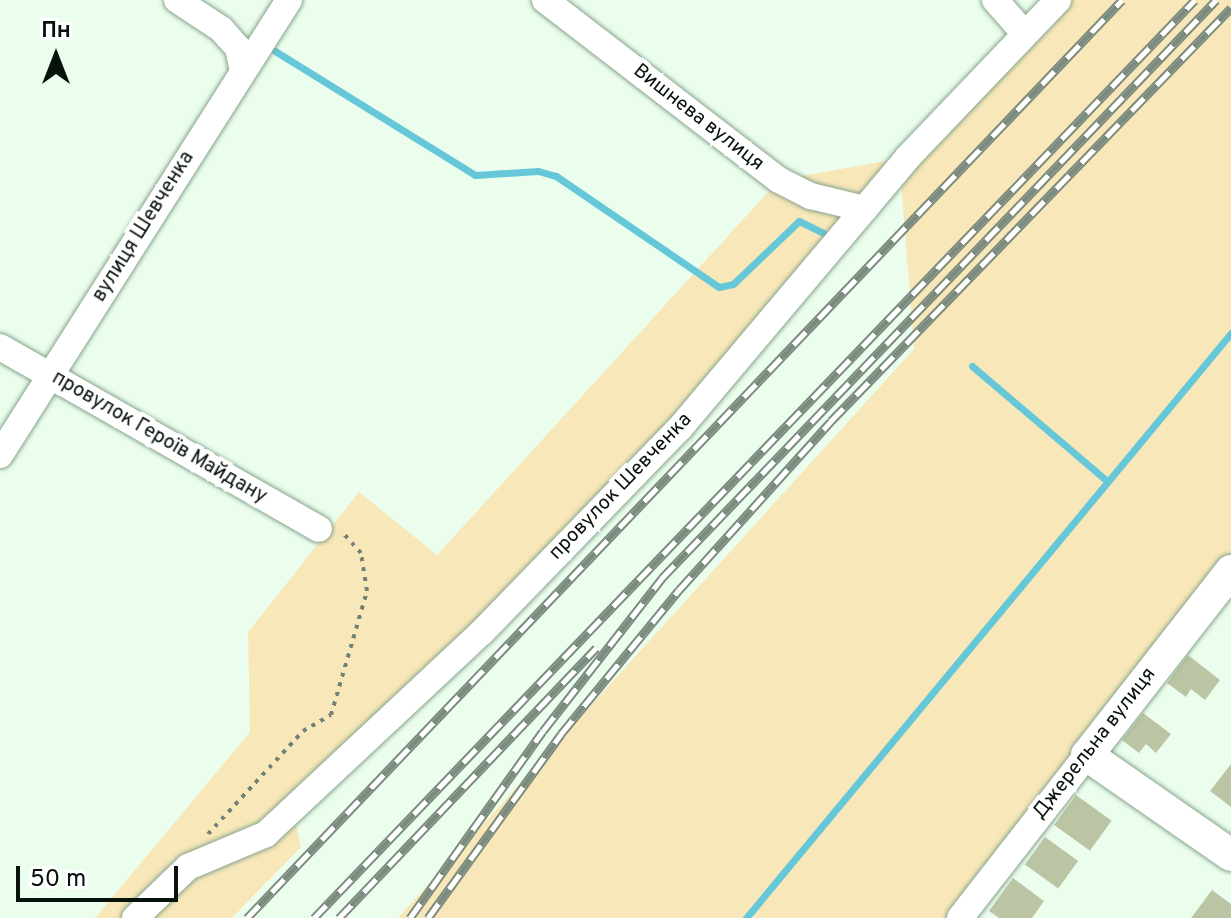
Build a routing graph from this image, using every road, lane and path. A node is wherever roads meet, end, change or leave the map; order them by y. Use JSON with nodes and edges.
{"nodes":[{"id":1,"x":177,"y":0,"type":"edge"},
{"id":2,"x":289,"y":0,"type":"edge"},
{"id":3,"x":545,"y":0,"type":"edge"},
{"id":4,"x":995,"y":0,"type":"edge"},
{"id":5,"x":1058,"y":0,"type":"edge"},
{"id":6,"x":1025,"y":34,"type":"junction"},
{"id":7,"x":242,"y":67,"type":"junction"},
{"id":8,"x":864,"y":209,"type":"junction"},
{"id":9,"x":0,"y":347,"type":"edge"},
{"id":10,"x":52,"y":377,"type":"junction"},
{"id":11,"x":0,"y":455,"type":"edge"},
{"id":12,"x":319,"y":529,"type":"joint"},
{"id":13,"x":1231,"y":571,"type":"edge"},
{"id":14,"x":1087,"y":755,"type":"junction"},
{"id":15,"x":1231,"y":855,"type":"edge"},
{"id":16,"x":188,"y":867,"type":"junction"},
{"id":17,"x":135,"y":918,"type":"edge"},
{"id":18,"x":960,"y":918,"type":"edge"}],
"edges":[{"from":1,"to":7,"type":"street"},
{"from":2,"to":7,"type":"street","name":"вулиця Шевченка"},
{"from":3,"to":8,"type":"street","name":"Вишнева вулиця"},
{"from":4,"to":6,"type":"street"},
{"from":5,"to":6,"type":"street","name":"провулок Шевченка"},
{"from":6,"to":8,"type":"street","name":"провулок Шевченка"},
{"from":7,"to":10,"type":"street","name":"вулиця Шевченка"},
{"from":8,"to":16,"type":"street","name":"провулок Шевченка"},
{"from":9,"to":10,"type":"street","name":"провулок Героїв Майдану"},
{"from":10,"to":11,"type":"street","name":"вулиця Шевченка"},
{"from":10,"to":12,"type":"street","name":"провулок Героїв Майдану"},
{"from":12,"to":16,"type":"path"},
{"from":13,"to":14,"type":"street","name":"Джерельна вулиця"},
{"from":14,"to":15,"type":"street"},
{"from":14,"to":18,"type":"street","name":"Джерельна вулиця"},
{"from":16,"to":17,"type":"street","name":"провулок Шевченка"}]}
